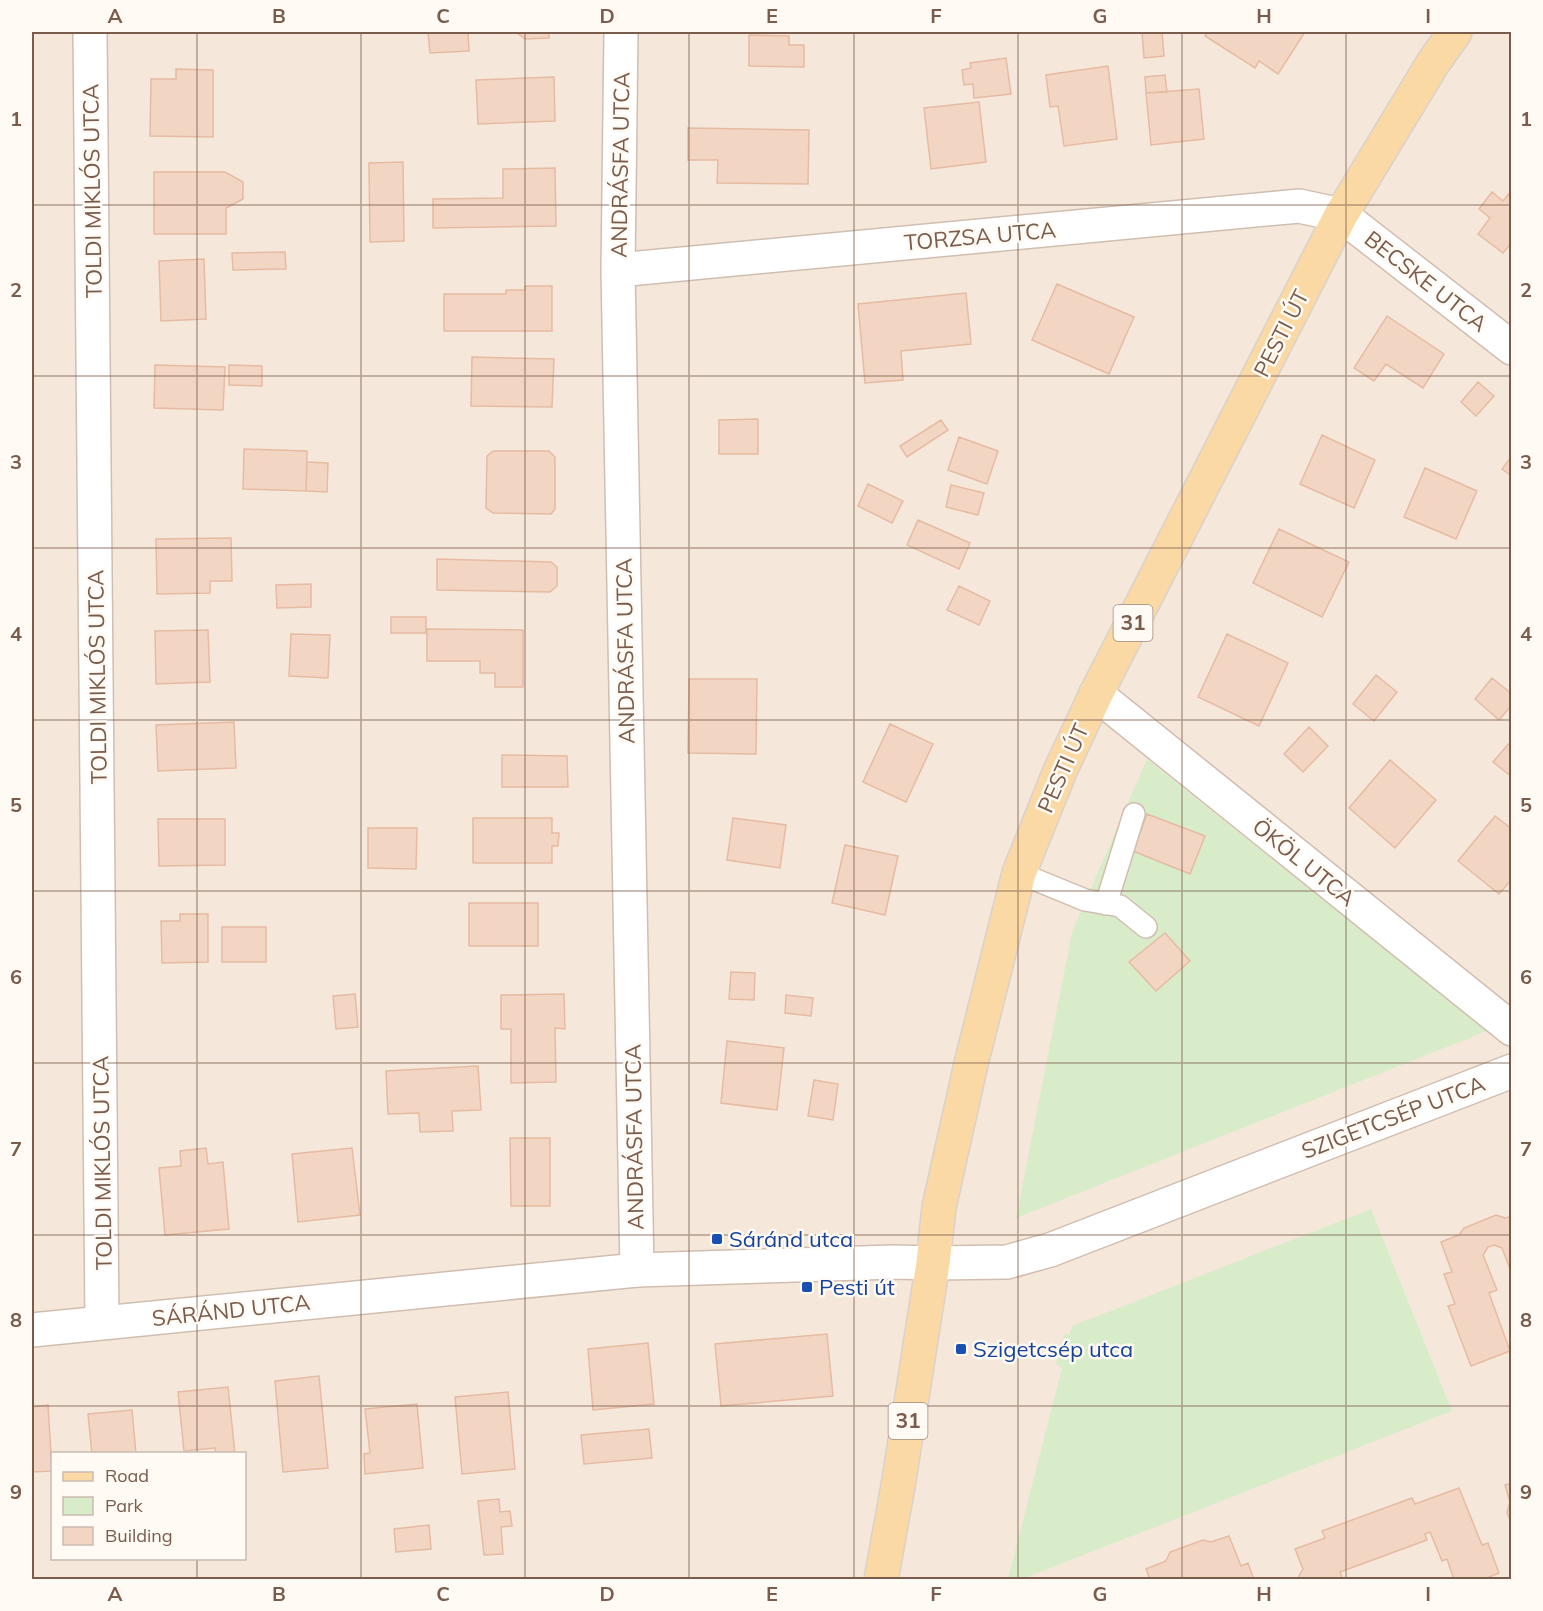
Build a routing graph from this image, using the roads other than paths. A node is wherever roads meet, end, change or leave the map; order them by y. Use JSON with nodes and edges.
{"nodes":[{"id":1,"x":90,"y":32,"type":"edge"},
{"id":2,"x":621,"y":32,"type":"edge"},
{"id":3,"x":1455,"y":32,"type":"edge"},
{"id":4,"x":1341,"y":215,"type":"junction"},
{"id":5,"x":618,"y":270,"type":"junction"},
{"id":6,"x":1512,"y":348,"type":"edge"},
{"id":7,"x":1096,"y":694,"type":"junction"},
{"id":8,"x":1134,"y":814,"type":"dead end"},
{"id":9,"x":1018,"y":873,"type":"junction"},
{"id":10,"x":1106,"y":904,"type":"junction"},
{"id":11,"x":1146,"y":927,"type":"dead end"},
{"id":12,"x":1512,"y":1029,"type":"edge"},
{"id":13,"x":1512,"y":1071,"type":"edge"},
{"id":14,"x":933,"y":1263,"type":"junction"},
{"id":15,"x":637,"y":1270,"type":"junction"},
{"id":16,"x":102,"y":1322,"type":"junction"},
{"id":17,"x":32,"y":1330,"type":"edge"},
{"id":18,"x":881,"y":1580,"type":"edge"}],
"edges":[{"from":1,"to":16,"type":"street","name":"TOLDI MIKLÓS UTCA"},
{"from":2,"to":5,"type":"street","name":"ANDRÁSFA UTCA"},
{"from":3,"to":4,"type":"main road","name":"PESTI ÚT","number":"31"},
{"from":4,"to":5,"type":"street","name":"TORZSA UTCA"},
{"from":4,"to":6,"type":"street","name":"BECSKE UTCA"},
{"from":4,"to":7,"type":"main road","name":"PESTI ÚT","number":"31"},
{"from":5,"to":15,"type":"street","name":"ANDRÁSFA UTCA"},
{"from":7,"to":9,"type":"main road","name":"PESTI ÚT","number":"31"},
{"from":7,"to":12,"type":"street","name":"ÖKÖL UTCA"},
{"from":8,"to":10,"type":"lane"},
{"from":9,"to":10,"type":"lane"},
{"from":9,"to":14,"type":"main road","name":"PESTI ÚT","number":"31"},
{"from":10,"to":11,"type":"lane"},
{"from":13,"to":14,"type":"street","name":"SZIGETCSÉP UTCA"},
{"from":14,"to":15,"type":"street","name":"SÁRÁND UTCA"},
{"from":14,"to":18,"type":"main road","name":"PESTI ÚT","number":"31"},
{"from":15,"to":16,"type":"street","name":"SÁRÁND UTCA"},
{"from":16,"to":17,"type":"street","name":"SÁRÁND UTCA"}]}
